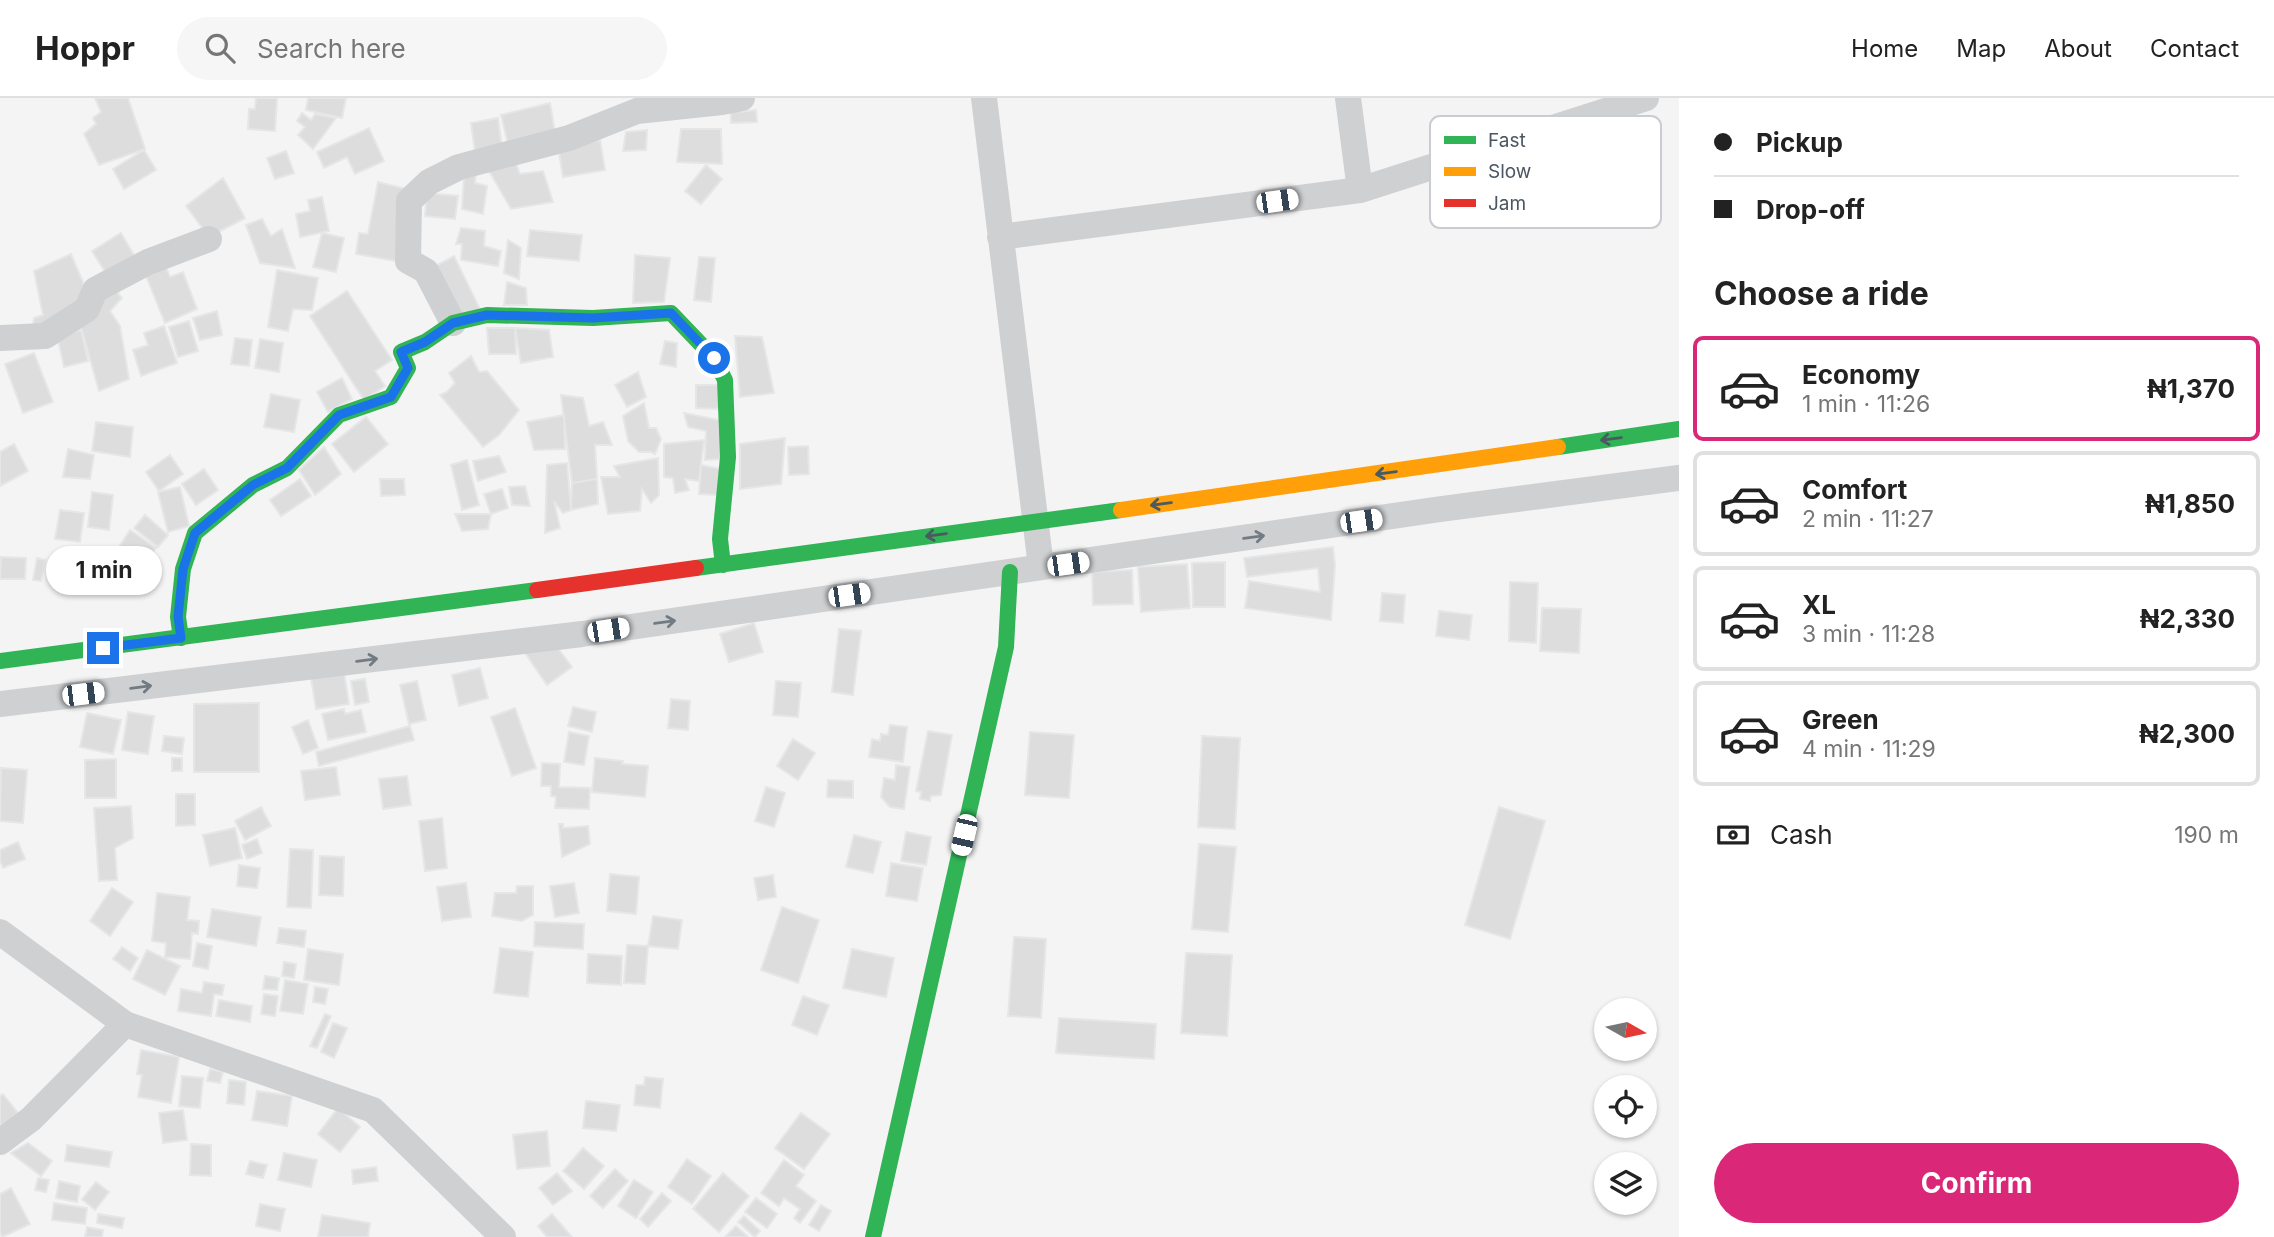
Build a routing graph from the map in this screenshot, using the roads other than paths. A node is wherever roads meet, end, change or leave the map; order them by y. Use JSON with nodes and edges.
{"nodes":[{"id":1,"x":742,"y":98,"type":"edge"},
{"id":2,"x":984,"y":98,"type":"edge"},
{"id":3,"x":1348,"y":98,"type":"edge"},
{"id":4,"x":1646,"y":98,"type":"edge"},
{"id":5,"x":1590,"y":116,"type":"edge"},
{"id":6,"x":1430,"y":167,"type":"edge"},
{"id":7,"x":1360,"y":190,"type":"junction"},
{"id":8,"x":1000,"y":237,"type":"junction"},
{"id":9,"x":209,"y":239,"type":"dead end"},
{"id":10,"x":453,"y":323,"type":"junction"},
{"id":11,"x":0,"y":338,"type":"edge"},
{"id":12,"x":1679,"y":429,"type":"edge"},
{"id":13,"x":1679,"y":478,"type":"edge"},
{"id":14,"x":1035,"y":520,"type":"junction"},
{"id":15,"x":723,"y":565,"type":"junction"},
{"id":16,"x":1041,"y":567,"type":"junction"},
{"id":17,"x":1010,"y":572,"type":"junction"},
{"id":18,"x":181,"y":638,"type":"junction"},
{"id":19,"x":0,"y":661,"type":"edge"},
{"id":20,"x":0,"y":704,"type":"edge"},
{"id":21,"x":0,"y":932,"type":"edge"},
{"id":22,"x":125,"y":1024,"type":"junction"},
{"id":23,"x":0,"y":1142,"type":"edge"},
{"id":24,"x":503,"y":1237,"type":"edge"},
{"id":25,"x":873,"y":1237,"type":"edge"}],
"edges":[{"from":1,"to":10,"type":"street"},
{"from":2,"to":8,"type":"street"},
{"from":3,"to":7,"type":"street"},
{"from":4,"to":5,"type":"street"},
{"from":6,"to":7,"type":"street"},
{"from":7,"to":8,"type":"street"},
{"from":8,"to":14,"type":"street"},
{"from":9,"to":11,"type":"street"},
{"from":10,"to":15,"type":"street"},
{"from":10,"to":18,"type":"street"},
{"from":12,"to":14,"type":"street","one_way":true},
{"from":16,"to":13,"type":"street","one_way":true},
{"from":14,"to":15,"type":"street","one_way":true},
{"from":14,"to":16,"type":"street"},
{"from":15,"to":18,"type":"street"},
{"from":16,"to":17,"type":"street"},
{"from":20,"to":17,"type":"street","one_way":true},
{"from":17,"to":25,"type":"street"},
{"from":18,"to":19,"type":"street"},
{"from":21,"to":22,"type":"street"},
{"from":22,"to":23,"type":"street"},
{"from":22,"to":24,"type":"street"}]}
